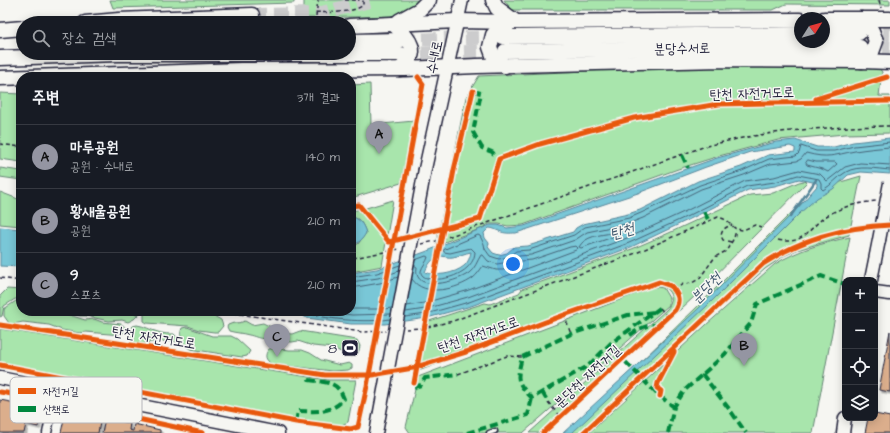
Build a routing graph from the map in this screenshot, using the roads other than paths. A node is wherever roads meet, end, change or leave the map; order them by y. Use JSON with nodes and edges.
{"nodes":[{"id":1,"x":429,"y":0,"type":"edge"},
{"id":2,"x":462,"y":0,"type":"edge"},
{"id":3,"x":493,"y":0,"type":"edge"},
{"id":4,"x":886,"y":13,"type":"edge"},
{"id":5,"x":252,"y":15,"type":"tunnel mouth"},
{"id":6,"x":225,"y":16,"type":"edge"},
{"id":7,"x":830,"y":19,"type":"edge"},
{"id":8,"x":861,"y":19,"type":"junction"},
{"id":9,"x":794,"y":20,"type":"edge"},
{"id":10,"x":457,"y":21,"type":"junction"},
{"id":11,"x":516,"y":22,"type":"junction"},
{"id":12,"x":393,"y":24,"type":"junction"},
{"id":13,"x":356,"y":26,"type":"edge"},
{"id":14,"x":16,"y":29,"type":"edge"},
{"id":15,"x":0,"y":30,"type":"edge"},
{"id":16,"x":794,"y":34,"type":"edge"},
{"id":17,"x":16,"y":35,"type":"edge"},
{"id":18,"x":830,"y":35,"type":"edge"},
{"id":19,"x":0,"y":36,"type":"edge"},
{"id":20,"x":402,"y":40,"type":"tunnel mouth"},
{"id":21,"x":356,"y":41,"type":"edge"},
{"id":22,"x":794,"y":47,"type":"edge"},
{"id":23,"x":830,"y":47,"type":"edge"},
{"id":24,"x":860,"y":47,"type":"junction"},
{"id":25,"x":0,"y":48,"type":"edge"},
{"id":26,"x":16,"y":48,"type":"edge"},
{"id":27,"x":356,"y":54,"type":"edge"},
{"id":28,"x":401,"y":54,"type":"tunnel mouth"},
{"id":29,"x":16,"y":57,"type":"edge"},
{"id":30,"x":0,"y":58,"type":"edge"},
{"id":31,"x":890,"y":62,"type":"edge"},
{"id":32,"x":505,"y":66,"type":"junction"},
{"id":33,"x":446,"y":68,"type":"junction"},
{"id":34,"x":400,"y":69,"type":"junction"},
{"id":35,"x":181,"y":72,"type":"edge"},
{"id":36,"x":16,"y":77,"type":"edge"},
{"id":37,"x":0,"y":78,"type":"edge"},
{"id":38,"x":890,"y":182,"type":"edge"},
{"id":39,"x":873,"y":277,"type":"edge"},
{"id":40,"x":878,"y":292,"type":"edge"},
{"id":41,"x":890,"y":294,"type":"edge"},
{"id":42,"x":0,"y":378,"type":"edge"},
{"id":43,"x":10,"y":381,"type":"edge"},
{"id":44,"x":142,"y":410,"type":"edge"},
{"id":45,"x":845,"y":421,"type":"edge"},
{"id":46,"x":49,"y":423,"type":"edge"},
{"id":47,"x":495,"y":431,"type":"dead end"},
{"id":48,"x":47,"y":433,"type":"edge"},
{"id":49,"x":278,"y":433,"type":"edge"},
{"id":50,"x":376,"y":433,"type":"edge"},
{"id":51,"x":489,"y":433,"type":"edge"},
{"id":52,"x":843,"y":433,"type":"edge"}],
"edges":[{"from":1,"to":12,"type":"highway"},
{"from":2,"to":10,"type":"main road","name":"수내로"},
{"from":3,"to":11,"type":"highway"},
{"from":4,"to":8,"type":"highway"},
{"from":5,"to":6,"type":"highway"},
{"from":7,"to":8,"type":"highway"},
{"from":8,"to":24,"type":"highway"},
{"from":9,"to":11,"type":"highway"},
{"from":10,"to":11,"type":"highway"},
{"from":10,"to":12,"type":"highway"},
{"from":10,"to":33,"type":"main road","name":"수내로"},
{"from":11,"to":32,"type":"highway"},
{"from":12,"to":13,"type":"highway"},
{"from":12,"to":34,"type":"highway"},
{"from":14,"to":15,"type":"highway"},
{"from":16,"to":22,"type":"highway","name":"분당수서로"},
{"from":17,"to":19,"type":"highway"},
{"from":18,"to":24,"type":"highway"},
{"from":20,"to":21,"type":"highway"},
{"from":23,"to":24,"type":"highway","name":"분당수서로"},
{"from":24,"to":31,"type":"highway"},
{"from":24,"to":32,"type":"highway"},
{"from":25,"to":26,"type":"highway"},
{"from":27,"to":28,"type":"highway"},
{"from":29,"to":30,"type":"highway"},
{"from":32,"to":33,"type":"highway"},
{"from":33,"to":34,"type":"highway"},
{"from":33,"to":50,"type":"main road","name":"수내로","bridge":true},
{"from":34,"to":35,"type":"highway"},
{"from":36,"to":37,"type":"highway"},
{"from":38,"to":39,"type":"main road","bridge":true},
{"from":40,"to":41,"type":"main road"},
{"from":42,"to":43,"type":"main road"},
{"from":44,"to":49,"type":"main road"},
{"from":45,"to":52,"type":"main road"},
{"from":46,"to":48,"type":"street"},
{"from":47,"to":51,"type":"lane"}]}
